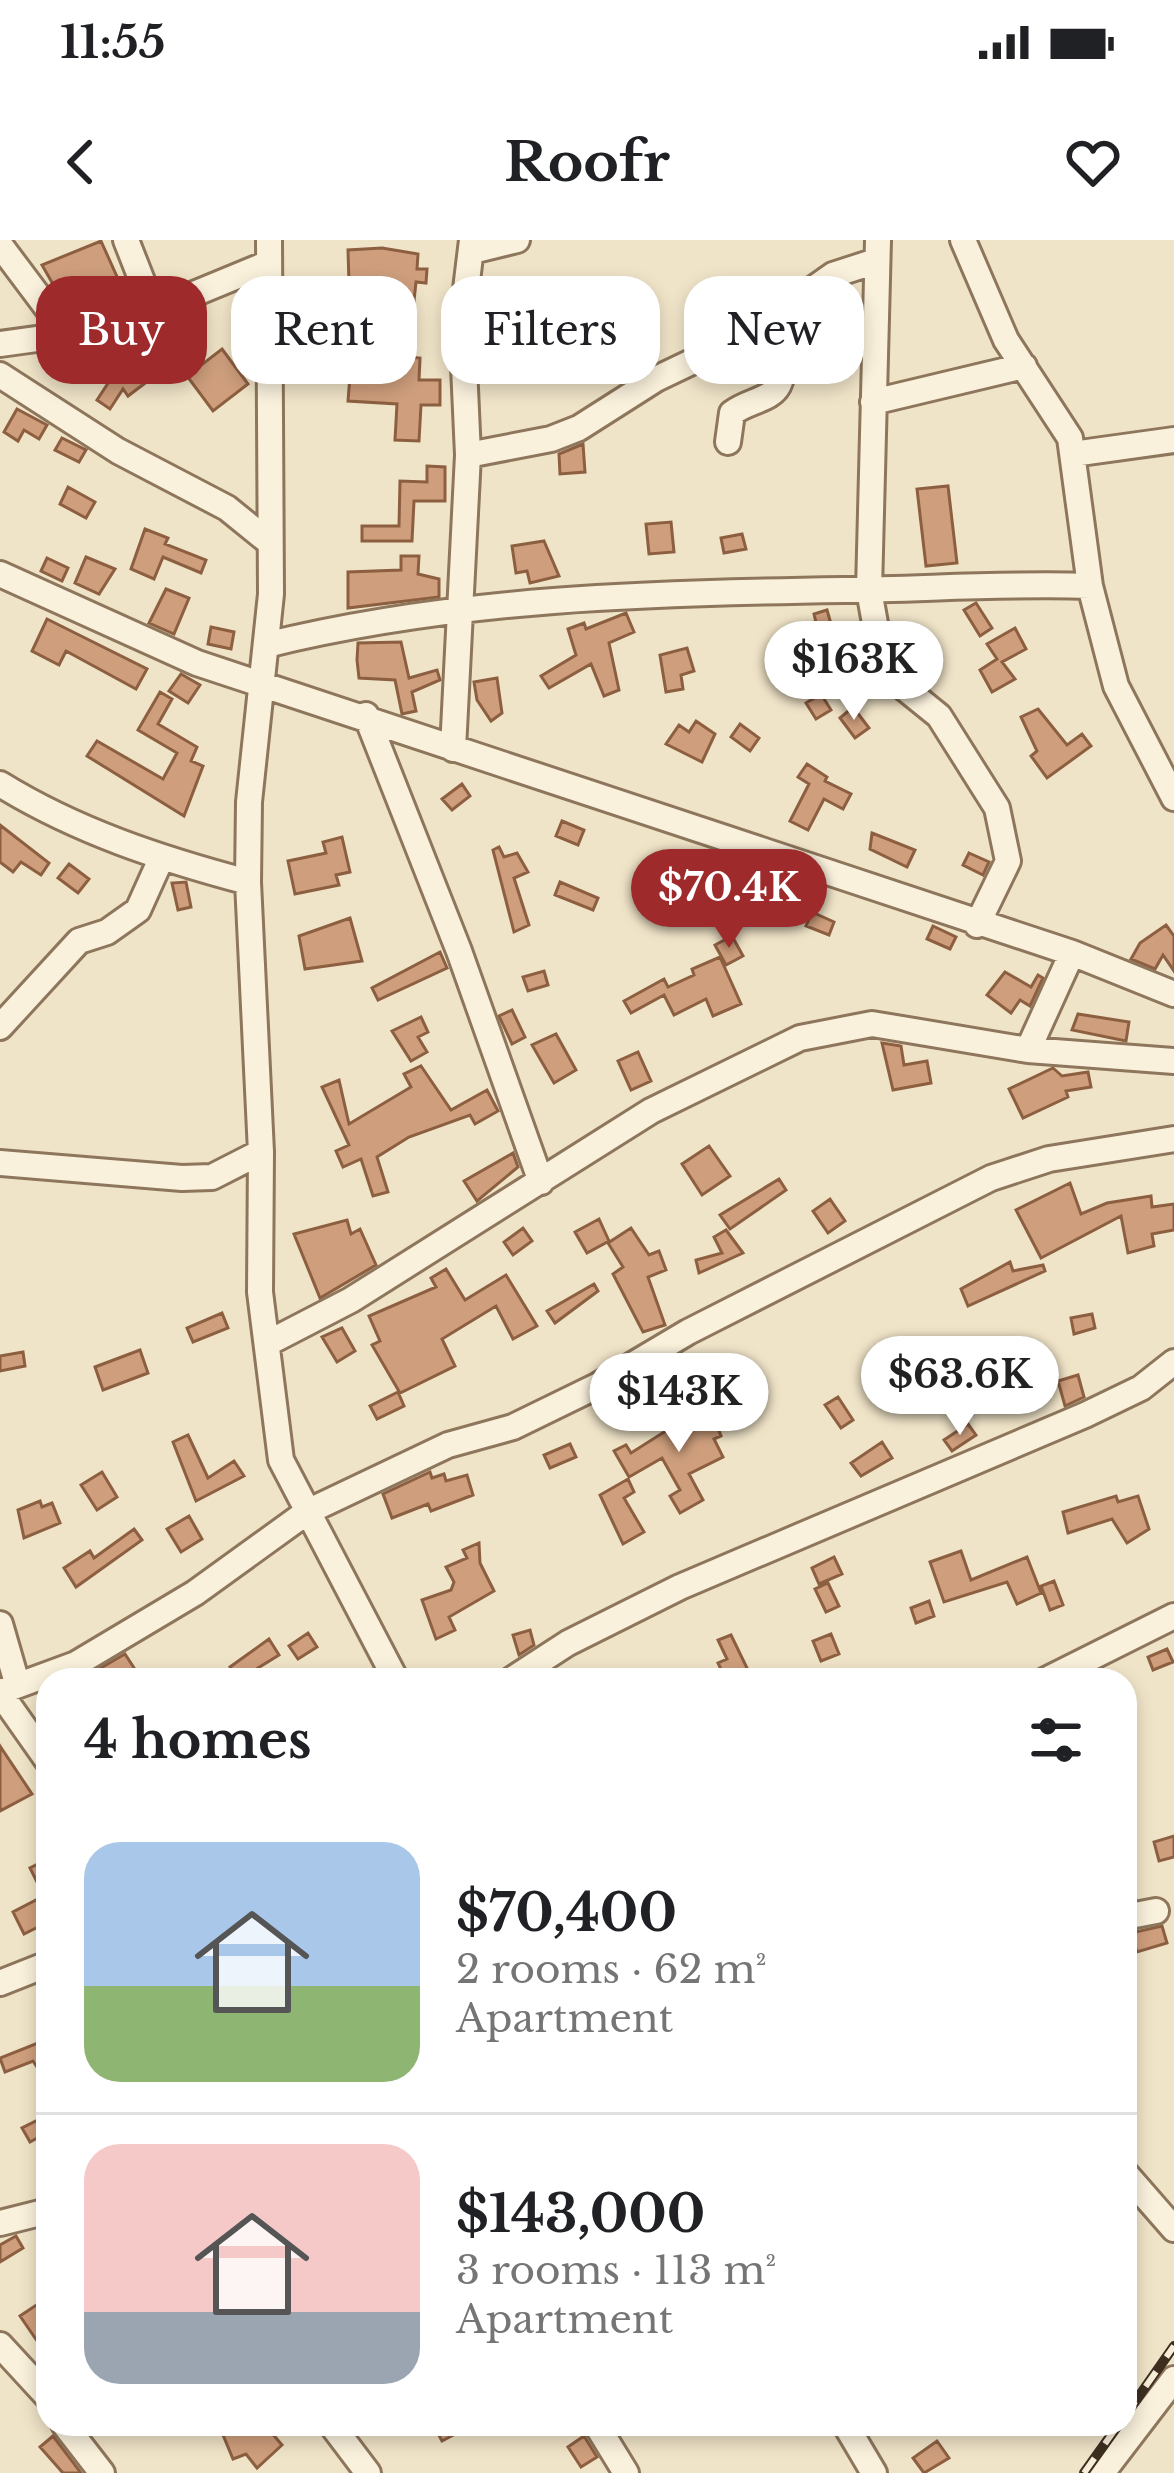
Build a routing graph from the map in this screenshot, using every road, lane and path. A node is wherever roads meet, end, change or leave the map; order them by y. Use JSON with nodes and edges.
{"nodes":[{"id":1,"x":126,"y":240,"type":"edge"},
{"id":2,"x":517,"y":240,"type":"edge"},
{"id":3,"x":963,"y":240,"type":"edge"},
{"id":4,"x":0,"y":244,"type":"edge"},
{"id":5,"x":472,"y":245,"type":"edge"},
{"id":6,"x":877,"y":250,"type":"edge"},
{"id":7,"x":269,"y":252,"type":"edge"},
{"id":8,"x":140,"y":276,"type":"edge"},
{"id":9,"x":831,"y":276,"type":"edge"},
{"id":10,"x":207,"y":286,"type":"edge"},
{"id":11,"x":36,"y":293,"type":"edge"},
{"id":12,"x":36,"y":341,"type":"edge"},
{"id":13,"x":0,"y":344,"type":"edge"},
{"id":14,"x":1024,"y":366,"type":"junction"},
{"id":15,"x":684,"y":368,"type":"edge"},
{"id":16,"x":0,"y":375,"type":"edge"},
{"id":17,"x":778,"y":384,"type":"edge"},
{"id":18,"x":873,"y":402,"type":"junction"},
{"id":19,"x":1174,"y":440,"type":"edge"},
{"id":20,"x":728,"y":442,"type":"dead end"},
{"id":21,"x":1072,"y":454,"type":"junction"},
{"id":22,"x":468,"y":455,"type":"junction"},
{"id":23,"x":269,"y":542,"type":"junction"},
{"id":24,"x":0,"y":574,"type":"edge"},
{"id":25,"x":1090,"y":586,"type":"junction"},
{"id":26,"x":869,"y":590,"type":"junction"},
{"id":27,"x":463,"y":610,"type":"junction"},
{"id":28,"x":266,"y":645,"type":"junction"},
{"id":29,"x":259,"y":681,"type":"junction"},
{"id":30,"x":366,"y":715,"type":"junction"},
{"id":31,"x":453,"y":749,"type":"junction"},
{"id":32,"x":0,"y":784,"type":"edge"},
{"id":33,"x":1174,"y":798,"type":"edge"},
{"id":34,"x":161,"y":859,"type":"junction"},
{"id":35,"x":248,"y":882,"type":"junction"},
{"id":36,"x":977,"y":925,"type":"junction"},
{"id":37,"x":1072,"y":953,"type":"junction"},
{"id":38,"x":1174,"y":994,"type":"edge"},
{"id":39,"x":0,"y":1027,"type":"edge"},
{"id":40,"x":1028,"y":1049,"type":"junction"},
{"id":41,"x":1174,"y":1061,"type":"edge"},
{"id":42,"x":1174,"y":1139,"type":"edge"},
{"id":43,"x":260,"y":1152,"type":"junction"},
{"id":44,"x":0,"y":1163,"type":"edge"},
{"id":45,"x":541,"y":1182,"type":"junction"},
{"id":46,"x":268,"y":1342,"type":"junction"},
{"id":47,"x":1174,"y":1361,"type":"edge"},
{"id":48,"x":307,"y":1512,"type":"junction"},
{"id":49,"x":1174,"y":1616,"type":"edge"},
{"id":50,"x":0,"y":1624,"type":"edge"},
{"id":51,"x":65,"y":1668,"type":"edge"},
{"id":52,"x":390,"y":1668,"type":"edge"},
{"id":53,"x":529,"y":1668,"type":"edge"},
{"id":54,"x":1070,"y":1668,"type":"edge"},
{"id":55,"x":36,"y":1679,"type":"edge"},
{"id":56,"x":6,"y":1690,"type":"edge"},
{"id":57,"x":36,"y":1741,"type":"edge"},
{"id":58,"x":1156,"y":1911,"type":"dead end"},
{"id":59,"x":1137,"y":1915,"type":"edge"},
{"id":60,"x":36,"y":1969,"type":"edge"},
{"id":61,"x":0,"y":1983,"type":"edge"},
{"id":62,"x":1137,"y":2187,"type":"edge"},
{"id":63,"x":36,"y":2213,"type":"edge"},
{"id":64,"x":0,"y":2223,"type":"edge"},
{"id":65,"x":1174,"y":2229,"type":"edge"},
{"id":66,"x":0,"y":2345,"type":"edge"},
{"id":67,"x":1174,"y":2379,"type":"edge"},
{"id":68,"x":36,"y":2384,"type":"edge"},
{"id":69,"x":1137,"y":2427,"type":"edge"},
{"id":70,"x":73,"y":2436,"type":"edge"},
{"id":71,"x":341,"y":2436,"type":"edge"},
{"id":72,"x":603,"y":2436,"type":"edge"},
{"id":73,"x":852,"y":2436,"type":"edge"},
{"id":74,"x":1130,"y":2436,"type":"edge"},
{"id":75,"x":102,"y":2473,"type":"edge"},
{"id":76,"x":368,"y":2473,"type":"edge"},
{"id":77,"x":626,"y":2473,"type":"edge"},
{"id":78,"x":874,"y":2473,"type":"edge"},
{"id":79,"x":1102,"y":2473,"type":"edge"}],
"edges":[{"from":1,"to":8,"type":"street"},
{"from":2,"to":5,"type":"street"},
{"from":3,"to":14,"type":"street"},
{"from":4,"to":11,"type":"street"},
{"from":5,"to":22,"type":"street"},
{"from":6,"to":9,"type":"street"},
{"from":6,"to":18,"type":"street"},
{"from":7,"to":10,"type":"street"},
{"from":7,"to":23,"type":"street"},
{"from":12,"to":13,"type":"street"},
{"from":14,"to":18,"type":"street"},
{"from":14,"to":21,"type":"street"},
{"from":15,"to":22,"type":"street"},
{"from":16,"to":23,"type":"street"},
{"from":17,"to":20,"type":"street"},
{"from":18,"to":26,"type":"street"},
{"from":19,"to":21,"type":"street"},
{"from":21,"to":25,"type":"street"},
{"from":22,"to":27,"type":"street"},
{"from":23,"to":28,"type":"street"},
{"from":24,"to":29,"type":"street"},
{"from":25,"to":26,"type":"street"},
{"from":25,"to":33,"type":"street"},
{"from":26,"to":27,"type":"street"},
{"from":26,"to":36,"type":"street"},
{"from":27,"to":28,"type":"street"},
{"from":27,"to":31,"type":"street"},
{"from":28,"to":29,"type":"street"},
{"from":29,"to":30,"type":"street"},
{"from":29,"to":35,"type":"street"},
{"from":30,"to":31,"type":"street"},
{"from":30,"to":45,"type":"street"},
{"from":31,"to":36,"type":"street"},
{"from":32,"to":34,"type":"street"},
{"from":34,"to":35,"type":"street"},
{"from":34,"to":39,"type":"street"},
{"from":35,"to":43,"type":"street"},
{"from":36,"to":37,"type":"street"},
{"from":37,"to":38,"type":"street"},
{"from":37,"to":40,"type":"street"},
{"from":40,"to":41,"type":"street"},
{"from":40,"to":45,"type":"street"},
{"from":42,"to":48,"type":"street"},
{"from":43,"to":44,"type":"street"},
{"from":43,"to":46,"type":"street"},
{"from":45,"to":46,"type":"street"},
{"from":46,"to":48,"type":"street"},
{"from":47,"to":53,"type":"street"},
{"from":48,"to":51,"type":"street"},
{"from":48,"to":52,"type":"street"},
{"from":49,"to":54,"type":"street"},
{"from":50,"to":56,"type":"street"},
{"from":55,"to":56,"type":"street"},
{"from":56,"to":57,"type":"street"},
{"from":58,"to":59,"type":"street"},
{"from":60,"to":61,"type":"street"},
{"from":62,"to":65,"type":"street"},
{"from":63,"to":64,"type":"street"},
{"from":66,"to":68,"type":"street"},
{"from":67,"to":69,"type":"street"},
{"from":70,"to":75,"type":"street"},
{"from":71,"to":76,"type":"street"},
{"from":72,"to":77,"type":"street"},
{"from":73,"to":78,"type":"street"},
{"from":74,"to":79,"type":"street"}]}
